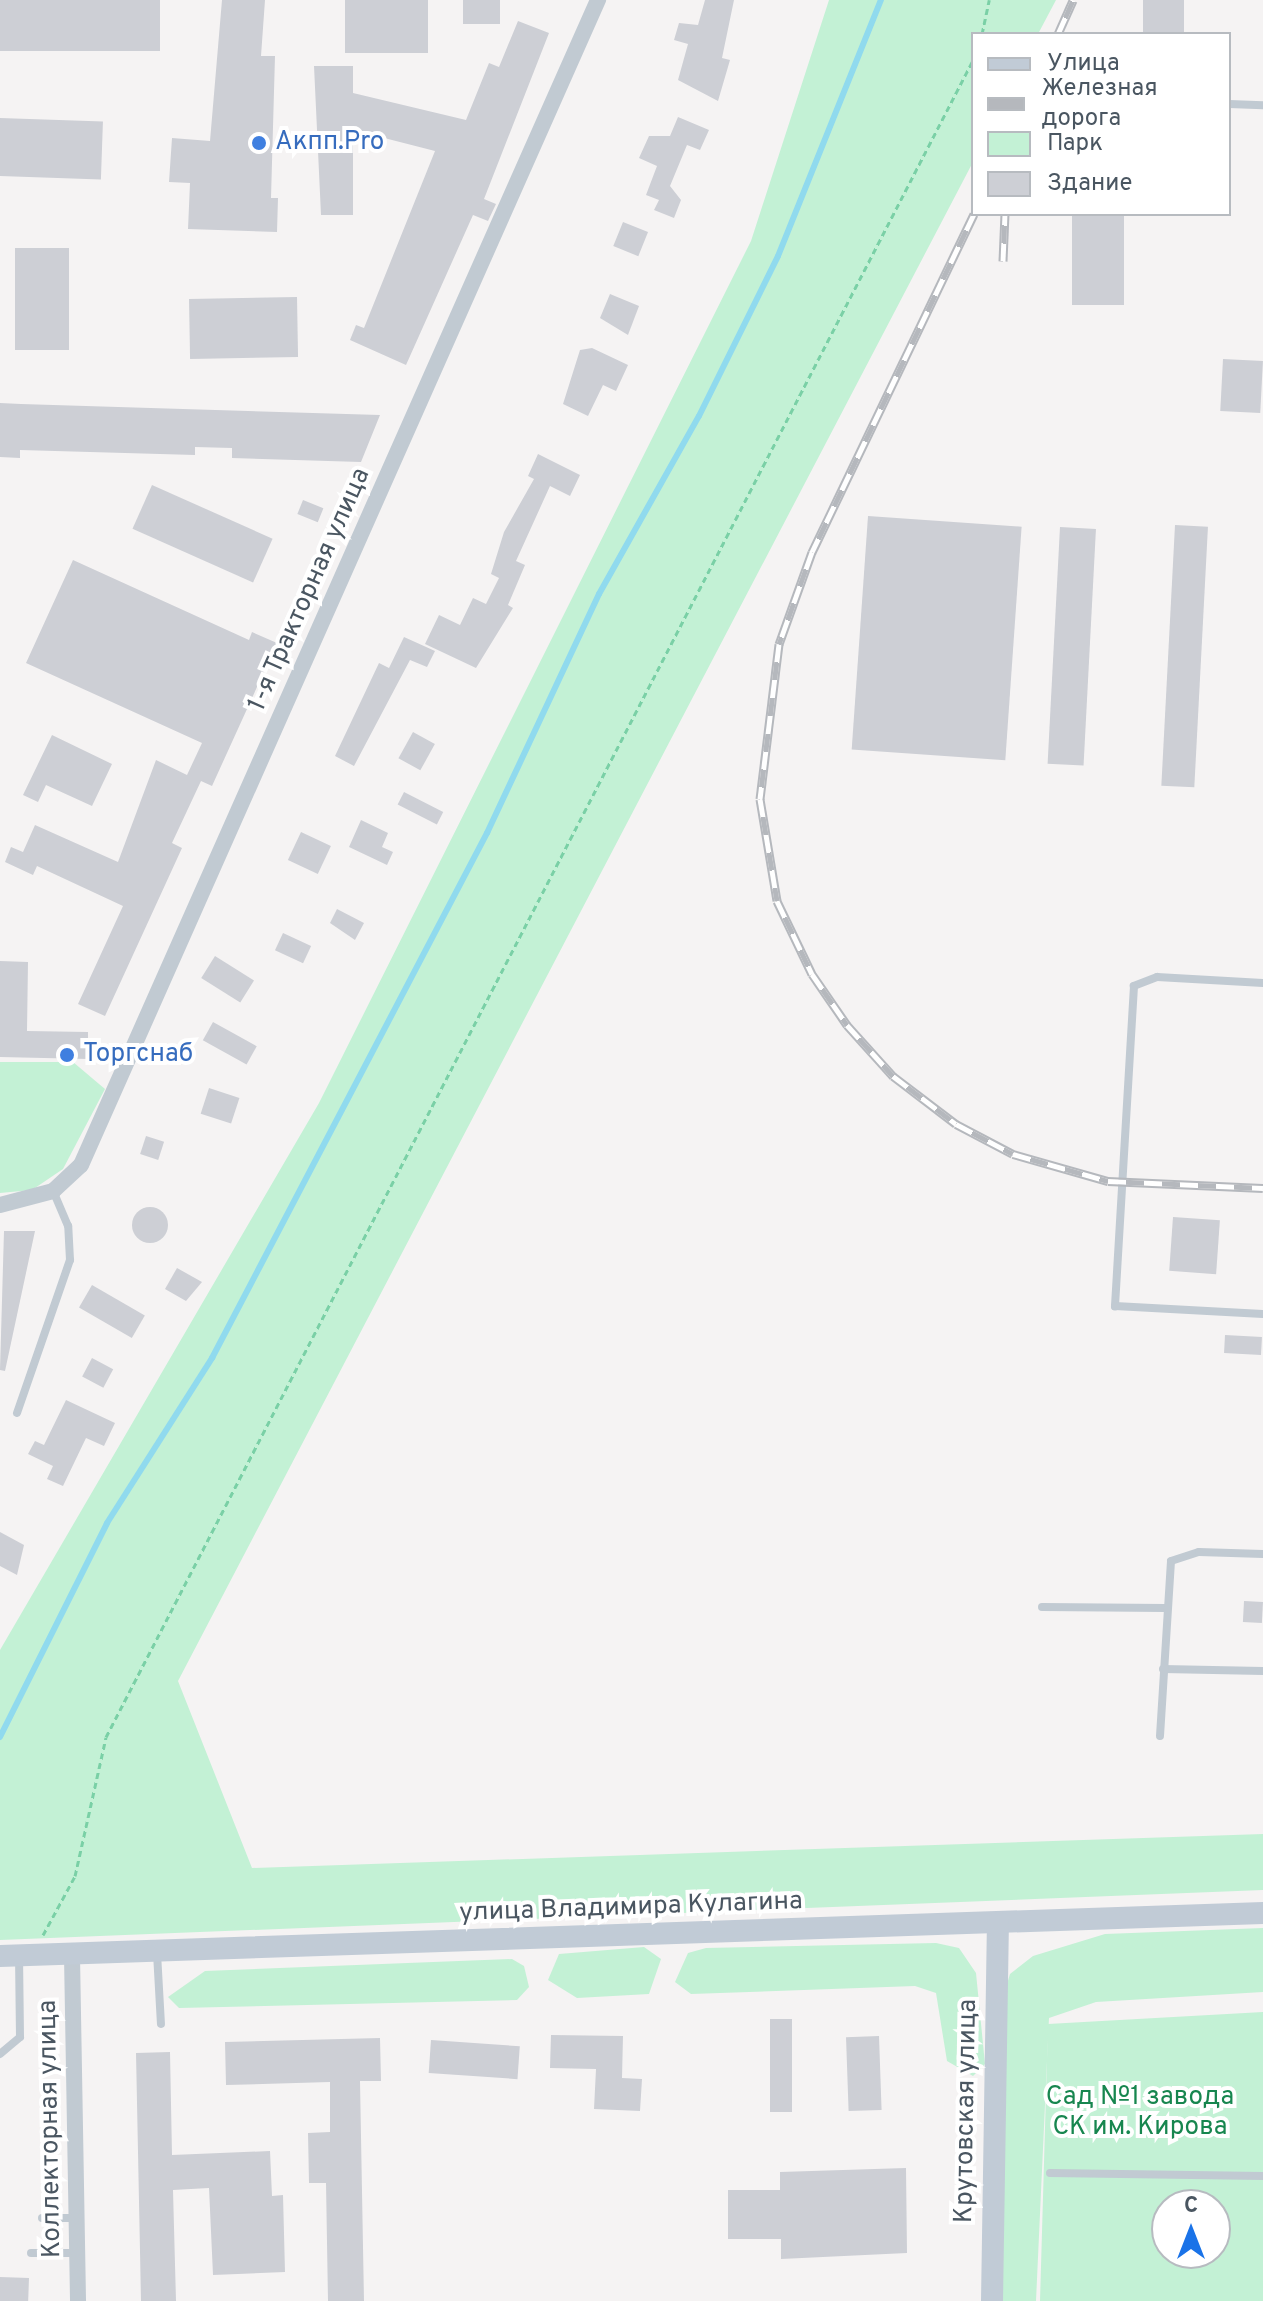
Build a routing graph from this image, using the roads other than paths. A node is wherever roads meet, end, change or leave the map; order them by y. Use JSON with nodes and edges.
{"nodes":[{"id":1,"x":598,"y":0,"type":"edge"},
{"id":2,"x":1231,"y":104,"type":"edge"},
{"id":3,"x":1263,"y":105,"type":"edge"},
{"id":4,"x":1263,"y":983,"type":"edge"},
{"id":5,"x":53,"y":1191,"type":"junction"},
{"id":6,"x":0,"y":1205,"type":"edge"},
{"id":7,"x":1263,"y":1314,"type":"edge"},
{"id":8,"x":17,"y":1413,"type":"dead end"},
{"id":9,"x":1263,"y":1554,"type":"edge"},
{"id":10,"x":1042,"y":1607,"type":"dead end"},
{"id":11,"x":1165,"y":1608,"type":"junction"},
{"id":12,"x":1163,"y":1669,"type":"junction"},
{"id":13,"x":1263,"y":1671,"type":"edge"},
{"id":14,"x":1160,"y":1736,"type":"dead end"},
{"id":15,"x":1263,"y":1913,"type":"edge"},
{"id":16,"x":998,"y":1923,"type":"junction"},
{"id":17,"x":157,"y":1953,"type":"junction"},
{"id":18,"x":17,"y":1956,"type":"edge"},
{"id":19,"x":72,"y":1956,"type":"junction"},
{"id":20,"x":161,"y":2024,"type":"dead end"},
{"id":21,"x":0,"y":2054,"type":"edge"},
{"id":22,"x":1050,"y":2173,"type":"dead end"},
{"id":23,"x":1263,"y":2176,"type":"edge"},
{"id":24,"x":42,"y":2218,"type":"dead end"},
{"id":25,"x":76,"y":2218,"type":"junction"},
{"id":26,"x":31,"y":2253,"type":"dead end"},
{"id":27,"x":77,"y":2253,"type":"junction"},
{"id":28,"x":78,"y":2301,"type":"edge"},
{"id":29,"x":992,"y":2301,"type":"edge"}],
"edges":[{"from":1,"to":5,"type":"street","name":"1-я Тракторная улица"},
{"from":2,"to":3,"type":"lane"},
{"from":4,"to":7,"type":"lane"},
{"from":5,"to":6,"type":"street"},
{"from":5,"to":8,"type":"lane"},
{"from":9,"to":11,"type":"lane"},
{"from":10,"to":11,"type":"lane"},
{"from":11,"to":12,"type":"lane"},
{"from":12,"to":13,"type":"lane"},
{"from":12,"to":14,"type":"lane"},
{"from":15,"to":16,"type":"street","name":"улица Владимира Кулагина"},
{"from":16,"to":17,"type":"street","name":"улица Владимира Кулагина"},
{"from":16,"to":29,"type":"street","name":"Крутовская улица"},
{"from":17,"to":19,"type":"street","name":"улица Владимира Кулагина"},
{"from":17,"to":20,"type":"lane"},
{"from":18,"to":19,"type":"street","name":"улица Владимира Кулагина"},
{"from":18,"to":21,"type":"lane"},
{"from":19,"to":25,"type":"street","name":"Коллекторная улица"},
{"from":22,"to":23,"type":"lane"},
{"from":24,"to":25,"type":"lane"},
{"from":25,"to":27,"type":"street","name":"Коллекторная улица"},
{"from":26,"to":27,"type":"lane"},
{"from":27,"to":28,"type":"street","name":"Коллекторная улица"}]}
